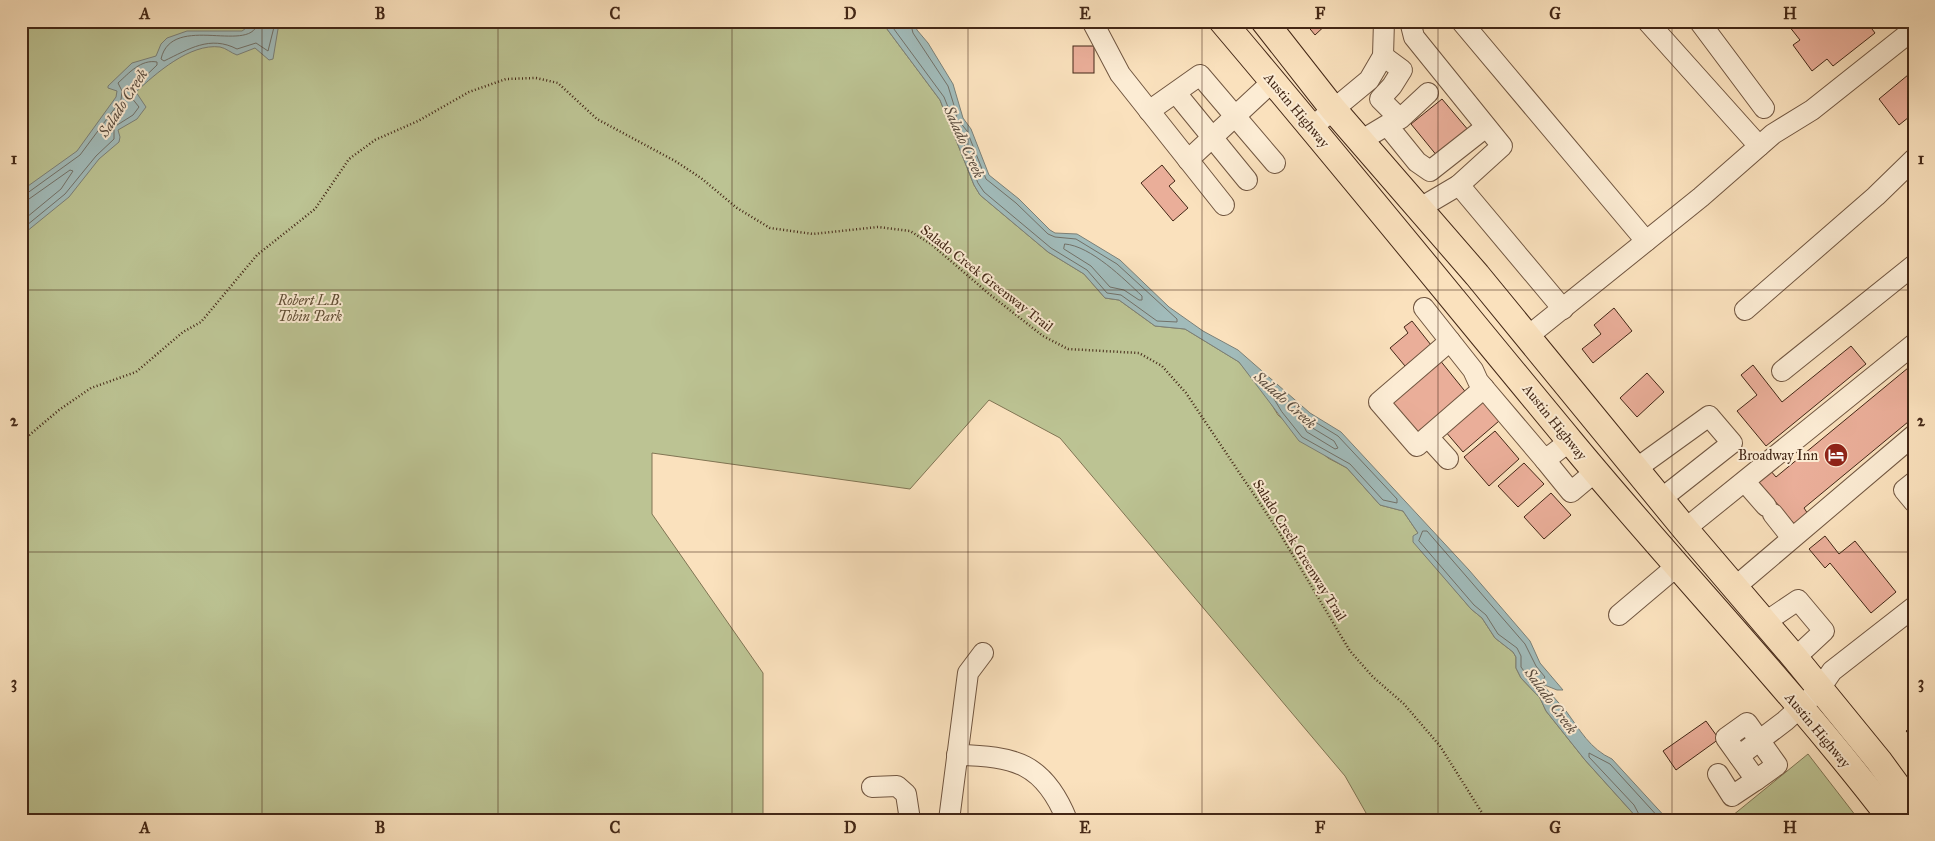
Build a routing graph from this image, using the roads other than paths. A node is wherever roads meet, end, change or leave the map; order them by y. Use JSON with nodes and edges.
{"nodes":[{"id":1,"x":1092,"y":21,"type":"edge"},
{"id":2,"x":1222,"y":21,"type":"edge"},
{"id":3,"x":1264,"y":21,"type":"edge"},
{"id":4,"x":1384,"y":21,"type":"edge"},
{"id":5,"x":1410,"y":21,"type":"edge"},
{"id":6,"x":1461,"y":21,"type":"edge"},
{"id":7,"x":1647,"y":21,"type":"edge"},
{"id":8,"x":1699,"y":21,"type":"edge"},
{"id":9,"x":1908,"y":28,"type":"edge"},
{"id":10,"x":1383,"y":56,"type":"junction"},
{"id":11,"x":1273,"y":81,"type":"junction"},
{"id":12,"x":1176,"y":93,"type":"junction"},
{"id":13,"x":1428,"y":93,"type":"dead end"},
{"id":14,"x":1764,"y":108,"type":"dead end"},
{"id":15,"x":1333,"y":109,"type":"junction"},
{"id":16,"x":1149,"y":111,"type":"junction"},
{"id":17,"x":1235,"y":116,"type":"junction"},
{"id":18,"x":1486,"y":126,"type":"junction"},
{"id":19,"x":1311,"y":128,"type":"junction"},
{"id":20,"x":1212,"y":138,"type":"junction"},
{"id":21,"x":1362,"y":140,"type":"junction"},
{"id":22,"x":1759,"y":146,"type":"junction"},
{"id":23,"x":1914,"y":159,"type":"edge"},
{"id":24,"x":1188,"y":160,"type":"junction"},
{"id":25,"x":1417,"y":162,"type":"junction"},
{"id":26,"x":1275,"y":163,"type":"dead end"},
{"id":27,"x":1394,"y":179,"type":"junction"},
{"id":28,"x":1247,"y":180,"type":"dead end"},
{"id":29,"x":1459,"y":185,"type":"junction"},
{"id":30,"x":1224,"y":205,"type":"dead end"},
{"id":31,"x":1420,"y":208,"type":"junction"},
{"id":32,"x":1646,"y":241,"type":"junction"},
{"id":33,"x":1914,"y":265,"type":"edge"},
{"id":34,"x":1458,"y":303,"type":"junction"},
{"id":35,"x":1563,"y":309,"type":"junction"},
{"id":36,"x":1745,"y":310,"type":"dead end"},
{"id":37,"x":1527,"y":338,"type":"junction"},
{"id":38,"x":1450,"y":341,"type":"junction"},
{"id":39,"x":1914,"y":344,"type":"edge"},
{"id":40,"x":1504,"y":359,"type":"junction"},
{"id":41,"x":1782,"y":370,"type":"dead end"},
{"id":42,"x":1481,"y":384,"type":"junction"},
{"id":43,"x":1914,"y":435,"type":"edge"},
{"id":44,"x":1428,"y":437,"type":"junction"},
{"id":45,"x":1570,"y":441,"type":"junction"},
{"id":46,"x":1448,"y":459,"type":"dead end"},
{"id":47,"x":1546,"y":460,"type":"junction"},
{"id":48,"x":1637,"y":468,"type":"junction"},
{"id":49,"x":1596,"y":471,"type":"junction"},
{"id":50,"x":1745,"y":482,"type":"junction"},
{"id":51,"x":1914,"y":482,"type":"edge"},
{"id":52,"x":1661,"y":499,"type":"junction"},
{"id":53,"x":1914,"y":502,"type":"edge"},
{"id":54,"x":1685,"y":529,"type":"junction"},
{"id":55,"x":1792,"y":538,"type":"junction"},
{"id":56,"x":1677,"y":566,"type":"junction"},
{"id":57,"x":1735,"y":587,"type":"junction"},
{"id":58,"x":1914,"y":607,"type":"edge"},
{"id":59,"x":1619,"y":615,"type":"dead end"},
{"id":60,"x":1764,"y":624,"type":"junction"},
{"id":61,"x":983,"y":653,"type":"dead end"},
{"id":62,"x":1794,"y":658,"type":"junction"},
{"id":63,"x":1819,"y":690,"type":"junction"},
{"id":64,"x":1799,"y":707,"type":"junction"},
{"id":65,"x":1760,"y":740,"type":"junction"},
{"id":66,"x":957,"y":755,"type":"junction"},
{"id":67,"x":1879,"y":761,"type":"junction"},
{"id":68,"x":1718,"y":774,"type":"dead end"},
{"id":69,"x":1756,"y":780,"type":"junction"},
{"id":70,"x":1914,"y":786,"type":"edge"},
{"id":71,"x":872,"y":787,"type":"dead end"},
{"id":72,"x":1914,"y":809,"type":"edge"},
{"id":73,"x":910,"y":820,"type":"edge"},
{"id":74,"x":949,"y":820,"type":"edge"},
{"id":75,"x":1068,"y":820,"type":"edge"},
{"id":76,"x":1892,"y":820,"type":"edge"}],
"edges":[{"from":1,"to":16,"type":"street"},
{"from":2,"to":11,"type":"main road","name":"Austin Highway"},
{"from":3,"to":15,"type":"main road","name":"Austin Highway"},
{"from":4,"to":10,"type":"street"},
{"from":5,"to":18,"type":"street"},
{"from":6,"to":32,"type":"street"},
{"from":7,"to":22,"type":"street"},
{"from":8,"to":14,"type":"street"},
{"from":9,"to":22,"type":"street"},
{"from":10,"to":13,"type":"street"},
{"from":10,"to":15,"type":"street"},
{"from":11,"to":17,"type":"street"},
{"from":11,"to":19,"type":"main road","name":"Austin Highway"},
{"from":12,"to":16,"type":"street"},
{"from":12,"to":17,"type":"street"},
{"from":12,"to":20,"type":"street"},
{"from":15,"to":19,"type":"street"},
{"from":15,"to":21,"type":"main road","name":"Austin Highway"},
{"from":16,"to":24,"type":"street"},
{"from":17,"to":20,"type":"street"},
{"from":17,"to":26,"type":"street"},
{"from":18,"to":25,"type":"street"},
{"from":18,"to":29,"type":"street"},
{"from":19,"to":34,"type":"main road","name":"Austin Highway"},
{"from":20,"to":24,"type":"street"},
{"from":20,"to":28,"type":"street"},
{"from":21,"to":25,"type":"street"},
{"from":21,"to":27,"type":"main road","name":"Austin Highway"},
{"from":22,"to":32,"type":"street"},
{"from":23,"to":36,"type":"street"},
{"from":24,"to":30,"type":"street"},
{"from":25,"to":27,"type":"street"},
{"from":27,"to":31,"type":"main road","name":"Austin Highway"},
{"from":29,"to":31,"type":"street"},
{"from":29,"to":35,"type":"street"},
{"from":31,"to":37,"type":"main road","name":"Austin Highway"},
{"from":32,"to":35,"type":"street"},
{"from":33,"to":41,"type":"street"},
{"from":34,"to":38,"type":"street"},
{"from":34,"to":40,"type":"main road","name":"Austin Highway"},
{"from":35,"to":37,"type":"street"},
{"from":37,"to":48,"type":"main road","name":"Austin Highway"},
{"from":38,"to":42,"type":"street"},
{"from":38,"to":44,"type":"street"},
{"from":39,"to":50,"type":"street"},
{"from":40,"to":42,"type":"street"},
{"from":40,"to":45,"type":"main road","name":"Austin Highway"},
{"from":42,"to":44,"type":"street"},
{"from":42,"to":47,"type":"street"},
{"from":43,"to":55,"type":"street"},
{"from":44,"to":46,"type":"street"},
{"from":45,"to":47,"type":"street"},
{"from":45,"to":49,"type":"main road","name":"Austin Highway"},
{"from":47,"to":49,"type":"street"},
{"from":48,"to":52,"type":"main road","name":"Austin Highway"},
{"from":48,"to":52,"type":"street"},
{"from":49,"to":56,"type":"main road","name":"Austin Highway"},
{"from":50,"to":54,"type":"street"},
{"from":50,"to":55,"type":"street"},
{"from":51,"to":53,"type":"street"},
{"from":52,"to":54,"type":"main road","name":"Austin Highway"},
{"from":54,"to":57,"type":"main road","name":"Austin Highway"},
{"from":55,"to":57,"type":"street"},
{"from":56,"to":59,"type":"street"},
{"from":56,"to":64,"type":"main road","name":"Austin Highway"},
{"from":57,"to":60,"type":"main road","name":"Austin Highway"},
{"from":58,"to":63,"type":"street"},
{"from":60,"to":62,"type":"main road","name":"Austin Highway"},
{"from":60,"to":62,"type":"street"},
{"from":61,"to":66,"type":"street"},
{"from":62,"to":63,"type":"main road","name":"Austin Highway"},
{"from":63,"to":64,"type":"street"},
{"from":63,"to":67,"type":"main road","name":"Austin Highway"},
{"from":64,"to":65,"type":"street"},
{"from":64,"to":76,"type":"main road","name":"Austin Highway"},
{"from":65,"to":69,"type":"street"},
{"from":65,"to":69,"type":"street"},
{"from":66,"to":74,"type":"street"},
{"from":66,"to":75,"type":"street"},
{"from":67,"to":70,"type":"main road"},
{"from":67,"to":72,"type":"main road","name":"Austin Highway"},
{"from":68,"to":69,"type":"street"},
{"from":71,"to":73,"type":"street"}]}
